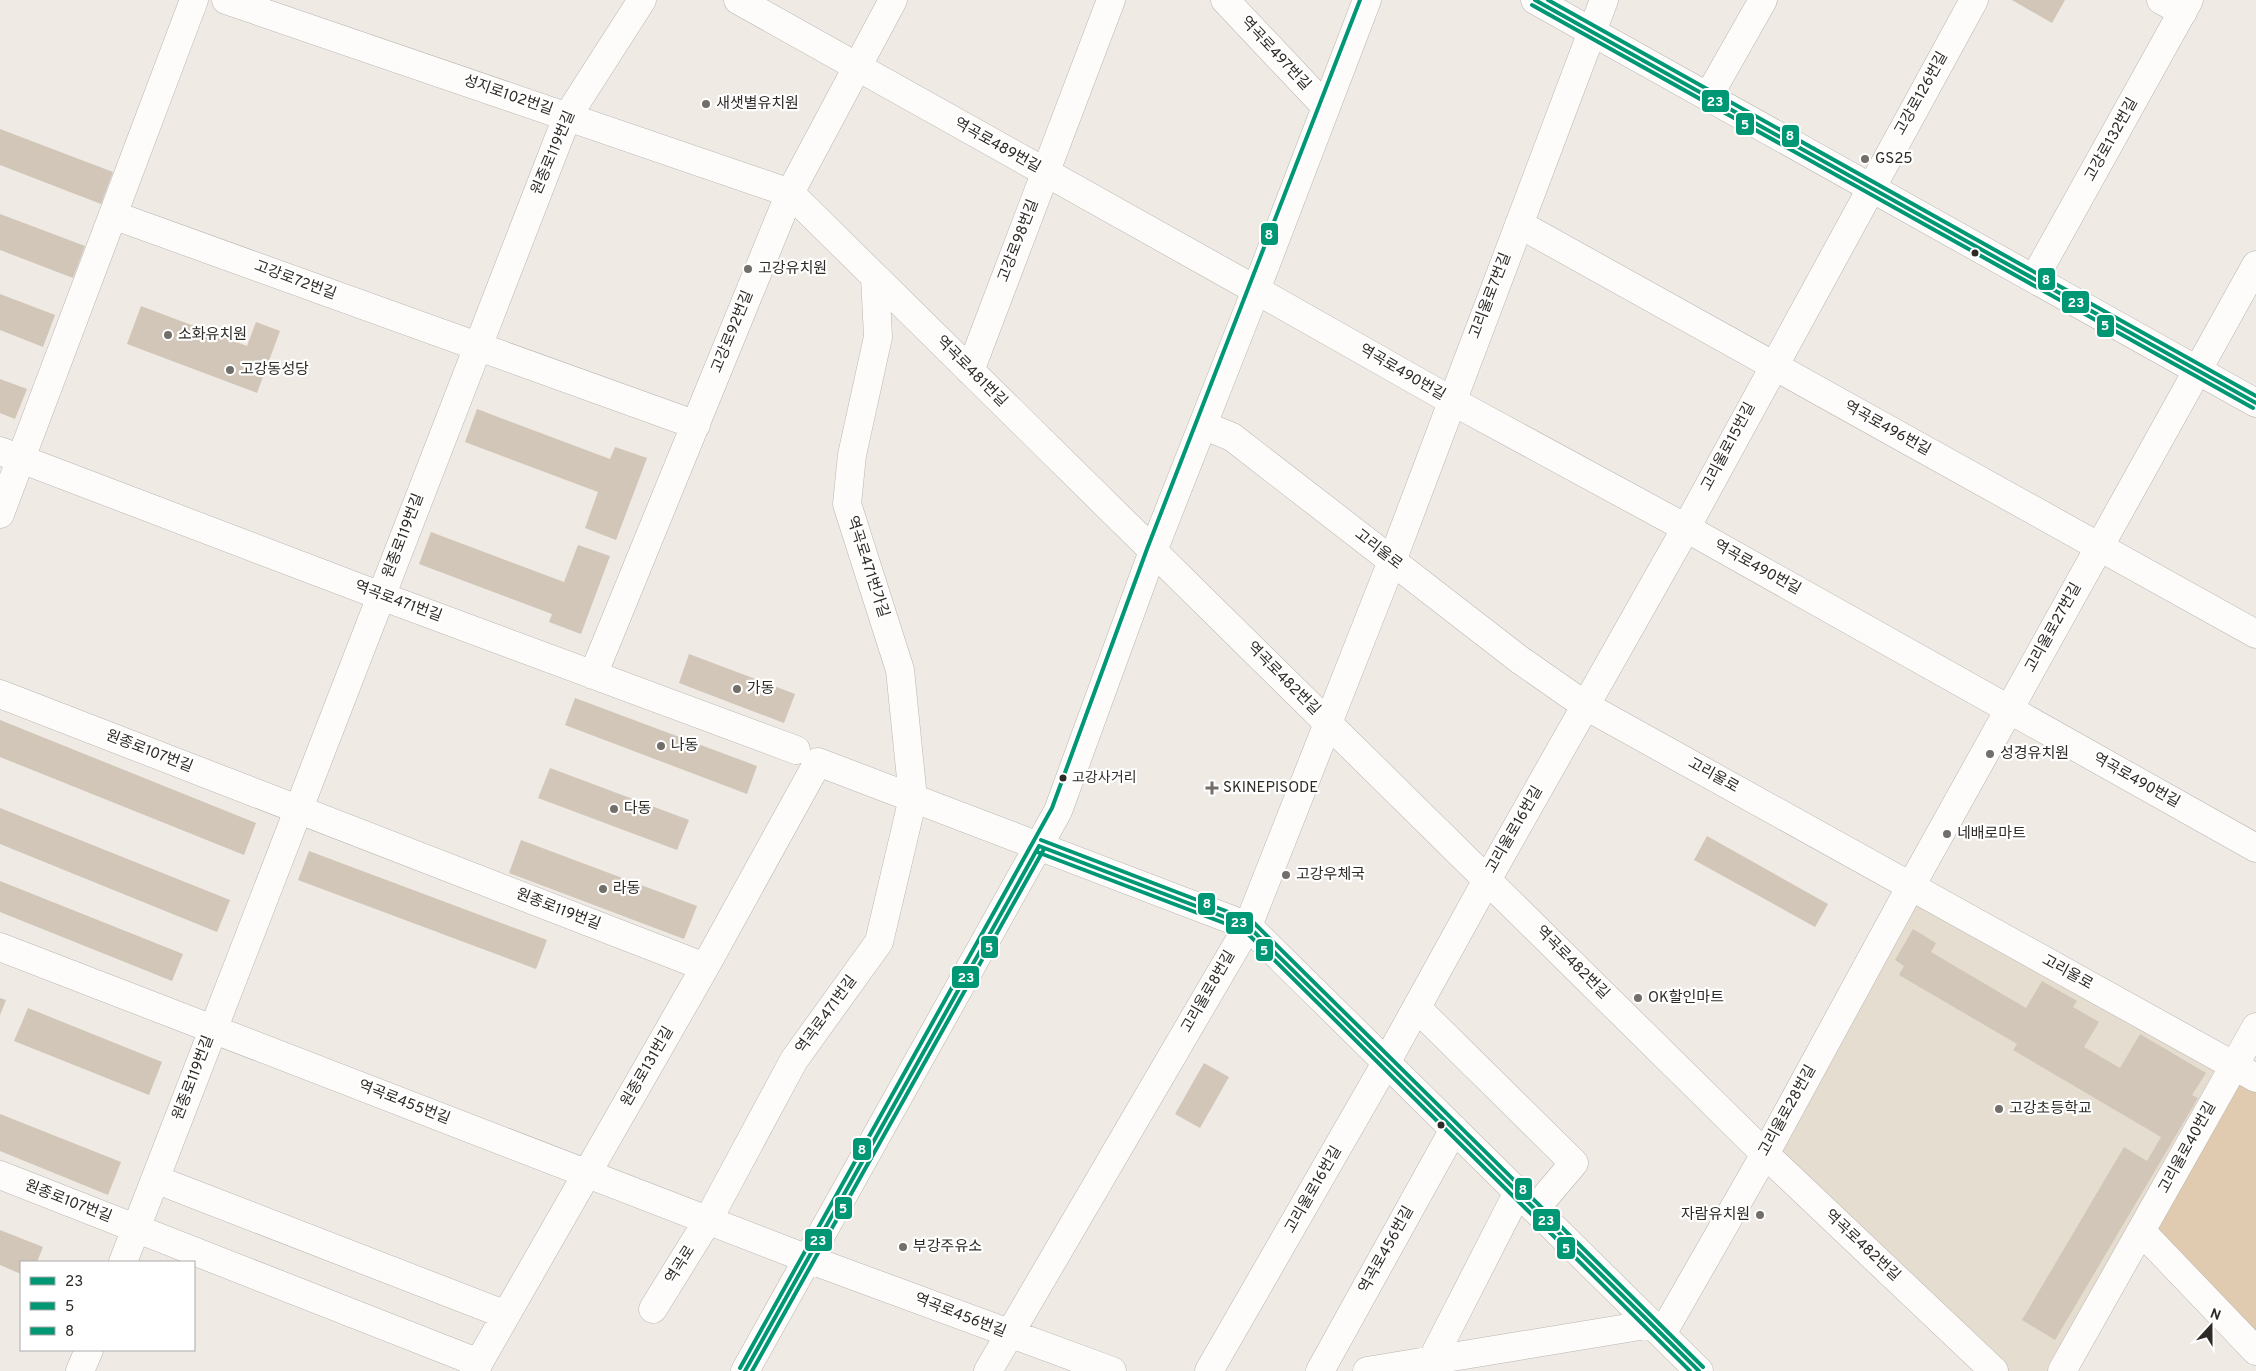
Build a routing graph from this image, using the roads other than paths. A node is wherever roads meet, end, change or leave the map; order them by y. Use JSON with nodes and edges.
{"nodes":[{"id":1,"x":194,"y":0,"type":"edge"},
{"id":2,"x":226,"y":0,"type":"edge"},
{"id":3,"x":642,"y":0,"type":"edge"},
{"id":4,"x":738,"y":0,"type":"edge"},
{"id":5,"x":893,"y":0,"type":"edge"},
{"id":6,"x":1111,"y":0,"type":"edge"},
{"id":7,"x":1225,"y":0,"type":"edge"},
{"id":8,"x":1367,"y":0,"type":"edge"},
{"id":9,"x":1535,"y":0,"type":"edge"},
{"id":10,"x":1604,"y":0,"type":"edge"},
{"id":11,"x":1763,"y":0,"type":"edge"},
{"id":12,"x":1974,"y":0,"type":"edge"},
{"id":13,"x":2178,"y":4,"type":"edge"},
{"id":14,"x":1591,"y":32,"type":"junction"},
{"id":15,"x":856,"y":67,"type":"junction"},
{"id":16,"x":1708,"y":97,"type":"junction"},
{"id":17,"x":1326,"y":107,"type":"junction"},
{"id":18,"x":567,"y":116,"type":"junction"},
{"id":19,"x":1046,"y":173,"type":"junction"},
{"id":20,"x":1870,"y":187,"type":"junction"},
{"id":21,"x":790,"y":193,"type":"junction"},
{"id":22,"x":113,"y":215,"type":"junction"},
{"id":23,"x":1518,"y":224,"type":"junction"},
{"id":24,"x":2256,"y":266,"type":"edge"},
{"id":25,"x":875,"y":277,"type":"junction"},
{"id":26,"x":2034,"y":279,"type":"junction"},
{"id":27,"x":1256,"y":290,"type":"junction"},
{"id":28,"x":478,"y":346,"type":"junction"},
{"id":29,"x":1773,"y":366,"type":"junction"},
{"id":30,"x":970,"y":370,"type":"junction"},
{"id":31,"x":2198,"y":371,"type":"junction"},
{"id":32,"x":1452,"y":402,"type":"junction"},
{"id":33,"x":2256,"y":403,"type":"edge"},
{"id":34,"x":696,"y":425,"type":"junction"},
{"id":35,"x":1203,"y":425,"type":"junction"},
{"id":36,"x":11,"y":455,"type":"edge"},
{"id":37,"x":0,"y":514,"type":"edge"},
{"id":38,"x":1686,"y":528,"type":"junction"},
{"id":39,"x":2100,"y":547,"type":"junction"},
{"id":40,"x":1153,"y":551,"type":"junction"},
{"id":41,"x":1392,"y":561,"type":"junction"},
{"id":42,"x":381,"y":596,"type":"junction"},
{"id":43,"x":2256,"y":634,"type":"edge"},
{"id":44,"x":593,"y":675,"type":"junction"},
{"id":45,"x":0,"y":694,"type":"edge"},
{"id":46,"x":1586,"y":706,"type":"junction"},
{"id":47,"x":2009,"y":710,"type":"junction"},
{"id":48,"x":1328,"y":723,"type":"junction"},
{"id":49,"x":807,"y":756,"type":"junction"},
{"id":50,"x":913,"y":798,"type":"junction"},
{"id":51,"x":298,"y":810,"type":"junction"},
{"id":52,"x":1039,"y":846,"type":"junction"},
{"id":53,"x":2256,"y":848,"type":"edge"},
{"id":54,"x":1487,"y":880,"type":"junction"},
{"id":55,"x":1911,"y":886,"type":"junction"},
{"id":56,"x":1248,"y":926,"type":"junction"},
{"id":57,"x":0,"y":946,"type":"edge"},
{"id":58,"x":705,"y":967,"type":"junction"},
{"id":59,"x":1417,"y":1008,"type":"junction"},
{"id":60,"x":2256,"y":1026,"type":"edge"},
{"id":61,"x":213,"y":1029,"type":"junction"},
{"id":62,"x":1386,"y":1063,"type":"junction"},
{"id":63,"x":2245,"y":1071,"type":"edge"},
{"id":64,"x":1454,"y":1129,"type":"junction"},
{"id":65,"x":1765,"y":1154,"type":"junction"},
{"id":66,"x":587,"y":1173,"type":"junction"},
{"id":67,"x":0,"y":1175,"type":"edge"},
{"id":68,"x":155,"y":1179,"type":"junction"},
{"id":69,"x":1526,"y":1201,"type":"junction"},
{"id":70,"x":708,"y":1220,"type":"junction"},
{"id":71,"x":136,"y":1228,"type":"junction"},
{"id":72,"x":2141,"y":1231,"type":"junction"},
{"id":73,"x":808,"y":1259,"type":"junction"},
{"id":74,"x":122,"y":1261,"type":"edge"},
{"id":75,"x":653,"y":1310,"type":"dead end"},
{"id":76,"x":506,"y":1315,"type":"junction"},
{"id":77,"x":1657,"y":1329,"type":"junction"},
{"id":78,"x":1009,"y":1334,"type":"junction"},
{"id":79,"x":89,"y":1351,"type":"edge"},
{"id":80,"x":2256,"y":1351,"type":"edge"},
{"id":81,"x":1432,"y":1360,"type":"junction"},
{"id":82,"x":476,"y":1367,"type":"edge"},
{"id":83,"x":80,"y":1371,"type":"edge"},
{"id":84,"x":745,"y":1371,"type":"edge"},
{"id":85,"x":988,"y":1371,"type":"edge"},
{"id":86,"x":1112,"y":1371,"type":"edge"},
{"id":87,"x":1209,"y":1371,"type":"edge"},
{"id":88,"x":1320,"y":1371,"type":"edge"},
{"id":89,"x":1367,"y":1371,"type":"edge"},
{"id":90,"x":1699,"y":1371,"type":"edge"},
{"id":91,"x":1994,"y":1371,"type":"edge"},
{"id":92,"x":2062,"y":1371,"type":"edge"}],
"edges":[{"from":1,"to":22,"type":"street"},
{"from":2,"to":18,"type":"street","name":"성지로102번길"},
{"from":3,"to":18,"type":"street","name":"원종로119번길"},
{"from":4,"to":15,"type":"street","name":"역곡로489번길"},
{"from":5,"to":15,"type":"street","name":"고강로92번길"},
{"from":6,"to":19,"type":"street","name":"고강로98번길"},
{"from":7,"to":17,"type":"street","name":"역곡로497번길"},
{"from":8,"to":17,"type":"street"},
{"from":9,"to":14,"type":"street"},
{"from":10,"to":14,"type":"street","name":"고리울로7번길"},
{"from":11,"to":16,"type":"street"},
{"from":12,"to":20,"type":"street","name":"고강로126번길"},
{"from":13,"to":26,"type":"street","name":"고강로132번길"},
{"from":14,"to":16,"type":"street"},
{"from":14,"to":23,"type":"street","name":"고리울로7번길"},
{"from":15,"to":19,"type":"street","name":"역곡로489번길"},
{"from":15,"to":21,"type":"street","name":"고강로92번길"},
{"from":16,"to":20,"type":"street"},
{"from":17,"to":27,"type":"street"},
{"from":18,"to":21,"type":"street","name":"성지로102번길"},
{"from":18,"to":28,"type":"street","name":"원종로119번길"},
{"from":19,"to":27,"type":"street","name":"역곡로489번길"},
{"from":19,"to":30,"type":"street","name":"고강로98번길"},
{"from":20,"to":26,"type":"street"},
{"from":20,"to":29,"type":"street","name":"고리울로15번길"},
{"from":21,"to":25,"type":"street","name":"역곡로481번길"},
{"from":21,"to":34,"type":"street","name":"고강로92번길"},
{"from":22,"to":28,"type":"street","name":"고강로72번길"},
{"from":22,"to":36,"type":"street"},
{"from":23,"to":29,"type":"street","name":"역곡로496번길"},
{"from":23,"to":32,"type":"street","name":"고리울로7번길"},
{"from":24,"to":31,"type":"street","name":"고리울로27번길"},
{"from":25,"to":30,"type":"street","name":"역곡로481번길"},
{"from":25,"to":50,"type":"street","name":"역곡로471번가길"},
{"from":26,"to":31,"type":"street"},
{"from":27,"to":32,"type":"street","name":"역곡로490번길"},
{"from":27,"to":35,"type":"street"},
{"from":28,"to":34,"type":"street"},
{"from":28,"to":42,"type":"street","name":"원종로119번길"},
{"from":29,"to":38,"type":"street","name":"고리울로15번길"},
{"from":29,"to":39,"type":"street","name":"역곡로496번길"},
{"from":30,"to":40,"type":"street","name":"역곡로481번길"},
{"from":31,"to":33,"type":"street"},
{"from":31,"to":39,"type":"street","name":"고리울로27번길"},
{"from":32,"to":38,"type":"street","name":"역곡로490번길"},
{"from":32,"to":41,"type":"street","name":"고리울로7번길"},
{"from":34,"to":44,"type":"street","name":"고강로92번길"},
{"from":35,"to":40,"type":"street"},
{"from":35,"to":41,"type":"street","name":"고리울로"},
{"from":36,"to":37,"type":"street"},
{"from":36,"to":42,"type":"street","name":"역곡로471번길"},
{"from":38,"to":46,"type":"street","name":"고리울로15번길"},
{"from":38,"to":47,"type":"street","name":"역곡로490번길"},
{"from":39,"to":43,"type":"street","name":"역곡로496번길"},
{"from":39,"to":47,"type":"street","name":"고리울로27번길"},
{"from":40,"to":48,"type":"street","name":"역곡로482번길"},
{"from":40,"to":52,"type":"street"},
{"from":41,"to":46,"type":"street","name":"고리울로"},
{"from":41,"to":48,"type":"street","name":"고리울로8번길"},
{"from":42,"to":44,"type":"street","name":"역곡로471번길"},
{"from":42,"to":51,"type":"street","name":"원종로119번길"},
{"from":44,"to":49,"type":"street","name":"역곡로471번길"},
{"from":45,"to":51,"type":"street","name":"원종로107번길"},
{"from":46,"to":54,"type":"street","name":"고리울로16번길"},
{"from":46,"to":55,"type":"street","name":"고리울로"},
{"from":47,"to":53,"type":"street","name":"역곡로490번길"},
{"from":47,"to":55,"type":"street","name":"고리울로27번길"},
{"from":48,"to":54,"type":"street","name":"역곡로482번길"},
{"from":48,"to":56,"type":"street","name":"고리울로8번길"},
{"from":49,"to":50,"type":"street","name":"역곡로471번길"},
{"from":49,"to":58,"type":"street","name":"원종로131번길"},
{"from":50,"to":52,"type":"street","name":"역곡로471번길"},
{"from":50,"to":70,"type":"street","name":"역곡로471번길"},
{"from":51,"to":58,"type":"street","name":"원종로119번길"},
{"from":51,"to":61,"type":"street","name":"원종로119번길"},
{"from":52,"to":56,"type":"street","name":"역곡로471번길"},
{"from":52,"to":73,"type":"street"},
{"from":54,"to":59,"type":"street","name":"고리울로16번길"},
{"from":54,"to":65,"type":"street","name":"역곡로482번길"},
{"from":55,"to":63,"type":"street","name":"고리울로"},
{"from":55,"to":65,"type":"street","name":"고리울로28번길"},
{"from":56,"to":62,"type":"street"},
{"from":56,"to":78,"type":"street","name":"고리울로8번길"},
{"from":57,"to":61,"type":"street","name":"역곡로455번길"},
{"from":58,"to":66,"type":"street","name":"원종로131번길"},
{"from":59,"to":62,"type":"street","name":"고리울로16번길"},
{"from":59,"to":69,"type":"street"},
{"from":60,"to":63,"type":"street","name":"고리울로40번길"},
{"from":61,"to":66,"type":"street","name":"역곡로455번길"},
{"from":61,"to":68,"type":"street","name":"원종로119번길"},
{"from":62,"to":64,"type":"street"},
{"from":62,"to":87,"type":"street","name":"고리울로16번길"},
{"from":63,"to":72,"type":"street","name":"고리울로40번길"},
{"from":64,"to":69,"type":"street"},
{"from":64,"to":88,"type":"street","name":"역곡로456번길"},
{"from":65,"to":77,"type":"street","name":"고리울로28번길"},
{"from":65,"to":91,"type":"street","name":"역곡로482번길"},
{"from":66,"to":70,"type":"street","name":"역곡로455번길"},
{"from":66,"to":76,"type":"street","name":"원종로131번길"},
{"from":67,"to":71,"type":"street","name":"원종로107번길"},
{"from":68,"to":71,"type":"street","name":"원종로119번길"},
{"from":68,"to":76,"type":"street"},
{"from":69,"to":77,"type":"street"},
{"from":69,"to":81,"type":"street"},
{"from":70,"to":73,"type":"street","name":"역곡로455번길"},
{"from":70,"to":75,"type":"street","name":"역곡로"},
{"from":71,"to":74,"type":"street","name":"원종로119번길"},
{"from":71,"to":82,"type":"street"},
{"from":72,"to":80,"type":"street"},
{"from":72,"to":92,"type":"street","name":"고리울로40번길"},
{"from":73,"to":78,"type":"street","name":"역곡로456번길"},
{"from":73,"to":84,"type":"street"},
{"from":76,"to":82,"type":"street","name":"원종로131번길"},
{"from":77,"to":81,"type":"street"},
{"from":77,"to":90,"type":"street"},
{"from":78,"to":85,"type":"street","name":"고리울로8번길"},
{"from":78,"to":86,"type":"street","name":"역곡로456번길"},
{"from":79,"to":83,"type":"street"},
{"from":81,"to":89,"type":"street"}]}
